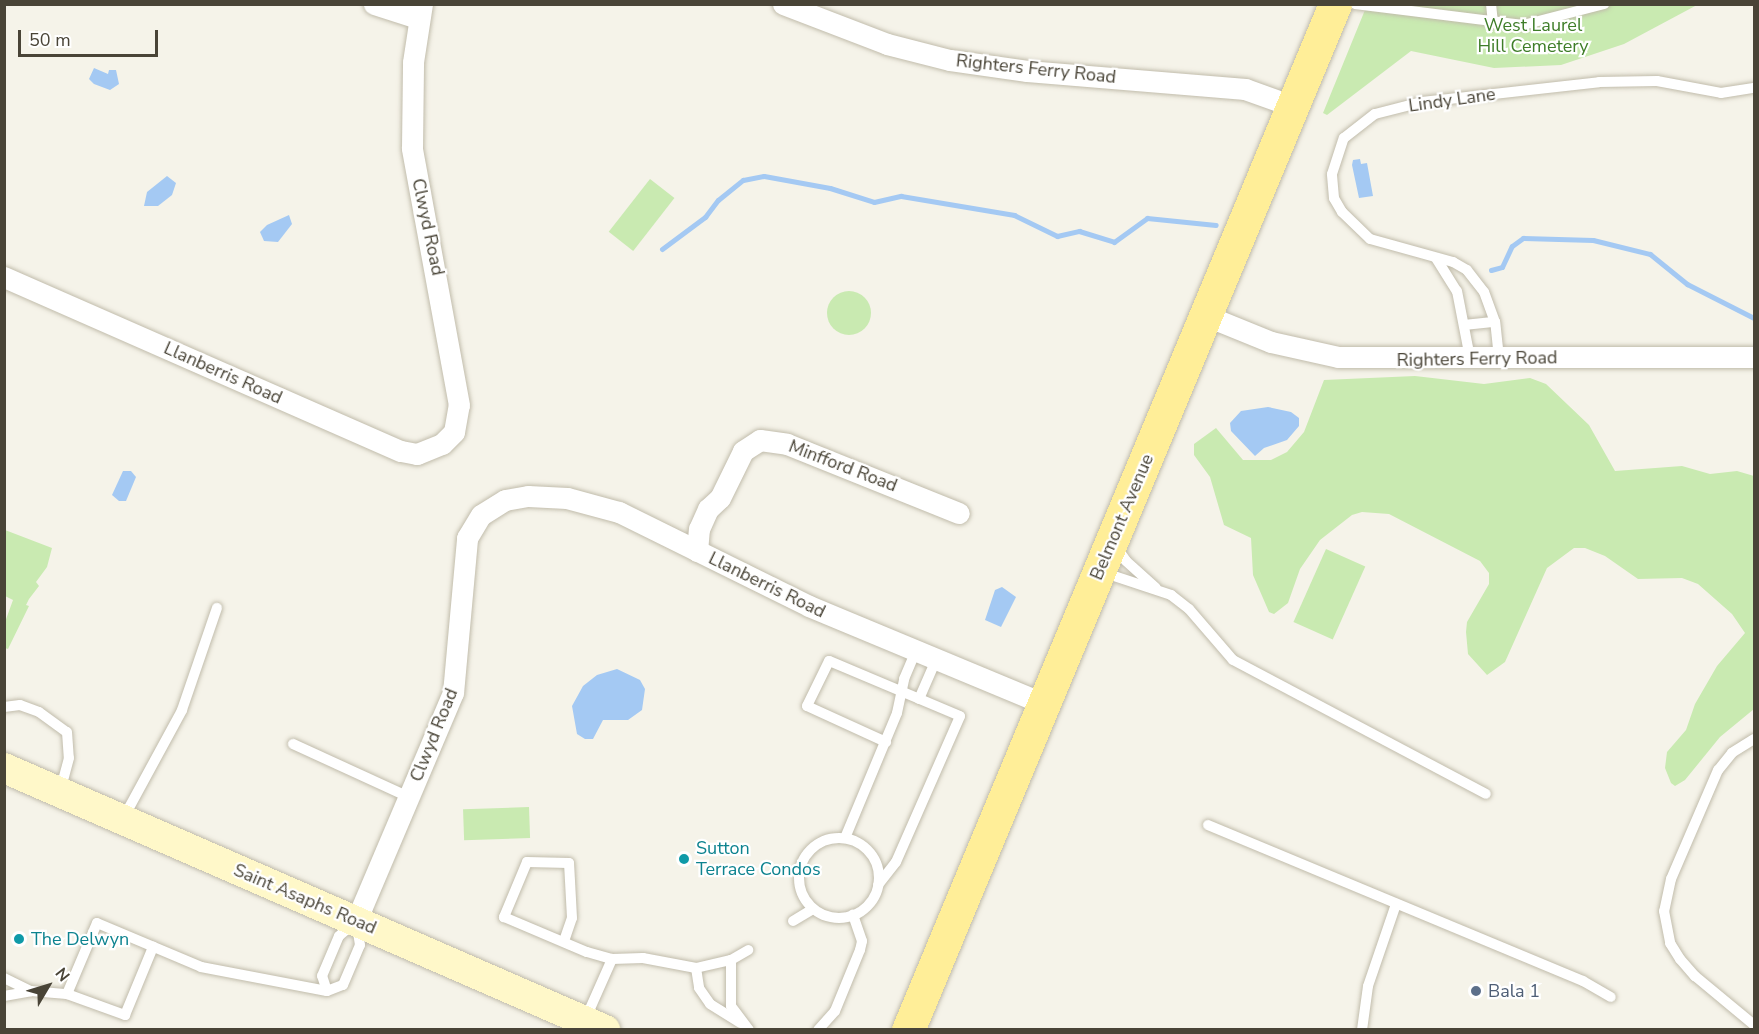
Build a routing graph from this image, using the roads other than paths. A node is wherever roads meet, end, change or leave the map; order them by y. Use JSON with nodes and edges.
{"nodes":[{"id":1,"x":374,"y":4,"type":"edge"},
{"id":2,"x":783,"y":4,"type":"edge"},
{"id":3,"x":1335,"y":4,"type":"edge"},
{"id":4,"x":1355,"y":4,"type":"edge"},
{"id":5,"x":1491,"y":4,"type":"edge"},
{"id":6,"x":1604,"y":4,"type":"edge"},
{"id":7,"x":420,"y":11,"type":"edge"},
{"id":8,"x":1493,"y":23,"type":"junction"},
{"id":9,"x":1755,"y":88,"type":"edge"},
{"id":10,"x":1294,"y":107,"type":"junction"},
{"id":11,"x":1436,"y":258,"type":"junction"},
{"id":12,"x":4,"y":277,"type":"edge"},
{"id":13,"x":1207,"y":316,"type":"junction"},
{"id":14,"x":1495,"y":322,"type":"junction"},
{"id":15,"x":1464,"y":325,"type":"junction"},
{"id":16,"x":1755,"y":357,"type":"edge"},
{"id":17,"x":1498,"y":358,"type":"junction"},
{"id":18,"x":1470,"y":359,"type":"junction"},
{"id":19,"x":442,"y":444,"type":"joint"},
{"id":20,"x":488,"y":509,"type":"joint"},
{"id":21,"x":959,"y":513,"type":"dead end"},
{"id":22,"x":1113,"y":541,"type":"junction"},
{"id":23,"x":697,"y":551,"type":"junction"},
{"id":24,"x":1100,"y":571,"type":"junction"},
{"id":25,"x":1159,"y":590,"type":"junction"},
{"id":26,"x":217,"y":608,"type":"dead end"},
{"id":27,"x":916,"y":651,"type":"junction"},
{"id":28,"x":936,"y":660,"type":"junction"},
{"id":29,"x":902,"y":692,"type":"junction"},
{"id":30,"x":919,"y":699,"type":"junction"},
{"id":31,"x":1044,"y":704,"type":"junction"},
{"id":32,"x":4,"y":707,"type":"edge"},
{"id":33,"x":1755,"y":739,"type":"edge"},
{"id":34,"x":886,"y":742,"type":"junction"},
{"id":35,"x":293,"y":744,"type":"dead end"},
{"id":36,"x":4,"y":768,"type":"edge"},
{"id":37,"x":59,"y":792,"type":"junction"},
{"id":38,"x":1486,"y":794,"type":"dead end"},
{"id":39,"x":409,"y":797,"type":"junction"},
{"id":40,"x":123,"y":820,"type":"junction"},
{"id":41,"x":1208,"y":825,"type":"dead end"},
{"id":42,"x":845,"y":838,"type":"junction"},
{"id":43,"x":878,"y":885,"type":"junction"},
{"id":44,"x":1396,"y":904,"type":"junction"},
{"id":45,"x":813,"y":909,"type":"junction"},
{"id":46,"x":853,"y":915,"type":"junction"},
{"id":47,"x":356,"y":921,"type":"junction"},
{"id":48,"x":793,"y":921,"type":"dead end"},
{"id":49,"x":564,"y":941,"type":"junction"},
{"id":50,"x":153,"y":947,"type":"junction"},
{"id":51,"x":748,"y":950,"type":"dead end"},
{"id":52,"x":612,"y":959,"type":"junction"},
{"id":53,"x":731,"y":960,"type":"junction"},
{"id":54,"x":696,"y":968,"type":"junction"},
{"id":55,"x":4,"y":978,"type":"edge"},
{"id":56,"x":31,"y":991,"type":"junction"},
{"id":57,"x":327,"y":991,"type":"junction"},
{"id":58,"x":67,"y":994,"type":"junction"},
{"id":59,"x":4,"y":996,"type":"edge"},
{"id":60,"x":1611,"y":997,"type":"dead end"},
{"id":61,"x":595,"y":1025,"type":"edge"},
{"id":62,"x":1755,"y":1025,"type":"edge"},
{"id":63,"x":745,"y":1026,"type":"edge"},
{"id":64,"x":818,"y":1029,"type":"edge"},
{"id":65,"x":908,"y":1029,"type":"edge"},
{"id":66,"x":1362,"y":1029,"type":"edge"}],
"edges":[{"from":1,"to":7,"type":"street"},
{"from":2,"to":10,"type":"street","name":"Righters Ferry Road"},
{"from":3,"to":10,"type":"main road","name":"Belmont Avenue"},
{"from":4,"to":8,"type":"lane"},
{"from":5,"to":8,"type":"lane"},
{"from":6,"to":8,"type":"lane"},
{"from":7,"to":19,"type":"street","name":"Clwyd Road"},
{"from":9,"to":11,"type":"lane","name":"Lindy Lane"},
{"from":10,"to":13,"type":"main road","name":"Belmont Avenue"},
{"from":11,"to":14,"type":"lane","name":"Lindy Lane"},
{"from":11,"to":15,"type":"lane"},
{"from":12,"to":19,"type":"street","name":"Llanberris Road"},
{"from":13,"to":18,"type":"street","name":"Righters Ferry Road"},
{"from":13,"to":22,"type":"main road","name":"Belmont Avenue"},
{"from":14,"to":15,"type":"lane"},
{"from":14,"to":17,"type":"lane","name":"Lindy Lane"},
{"from":15,"to":18,"type":"lane"},
{"from":16,"to":17,"type":"street","name":"Righters Ferry Road"},
{"from":17,"to":18,"type":"street","name":"Righters Ferry Road"},
{"from":20,"to":23,"type":"street","name":"Llanberris Road"},
{"from":20,"to":39,"type":"street","name":"Clwyd Road"},
{"from":21,"to":23,"type":"street","name":"Minfford Road"},
{"from":22,"to":24,"type":"main road","name":"Belmont Avenue"},
{"from":22,"to":25,"type":"lane"},
{"from":23,"to":27,"type":"street","name":"Llanberris Road"},
{"from":24,"to":25,"type":"lane"},
{"from":24,"to":31,"type":"main road","name":"Belmont Avenue"},
{"from":25,"to":38,"type":"lane"},
{"from":26,"to":40,"type":"lane"},
{"from":27,"to":28,"type":"street","name":"Llanberris Road"},
{"from":27,"to":29,"type":"lane"},
{"from":28,"to":30,"type":"lane"},
{"from":28,"to":31,"type":"street","name":"Llanberris Road"},
{"from":29,"to":30,"type":"lane"},
{"from":29,"to":34,"type":"lane"},
{"from":29,"to":34,"type":"lane"},
{"from":30,"to":43,"type":"lane"},
{"from":31,"to":65,"type":"main road","name":"Belmont Avenue"},
{"from":32,"to":37,"type":"lane"},
{"from":33,"to":62,"type":"lane"},
{"from":34,"to":42,"type":"lane"},
{"from":35,"to":39,"type":"lane"},
{"from":36,"to":37,"type":"street","name":"Saint Asaphs Road"},
{"from":37,"to":40,"type":"street","name":"Saint Asaphs Road"},
{"from":39,"to":47,"type":"street","name":"Clwyd Road"},
{"from":40,"to":47,"type":"street","name":"Saint Asaphs Road"},
{"from":41,"to":44,"type":"lane"},
{"from":42,"to":43,"type":"lane"},
{"from":42,"to":45,"type":"lane"},
{"from":43,"to":46,"type":"lane"},
{"from":44,"to":60,"type":"lane"},
{"from":44,"to":66,"type":"lane"},
{"from":45,"to":46,"type":"lane"},
{"from":45,"to":48,"type":"lane"},
{"from":46,"to":64,"type":"lane"},
{"from":47,"to":57,"type":"lane"},
{"from":47,"to":57,"type":"lane"},
{"from":47,"to":61,"type":"street","name":"Saint Asaphs Road"},
{"from":49,"to":49,"type":"lane"},
{"from":49,"to":52,"type":"lane"},
{"from":50,"to":57,"type":"lane"},
{"from":50,"to":58,"type":"lane"},
{"from":50,"to":58,"type":"lane"},
{"from":51,"to":53,"type":"lane"},
{"from":52,"to":54,"type":"lane"},
{"from":52,"to":61,"type":"lane"},
{"from":53,"to":54,"type":"lane"},
{"from":53,"to":63,"type":"lane"},
{"from":54,"to":63,"type":"lane"},
{"from":55,"to":56,"type":"lane"},
{"from":56,"to":58,"type":"lane"},
{"from":56,"to":59,"type":"lane"}]}
